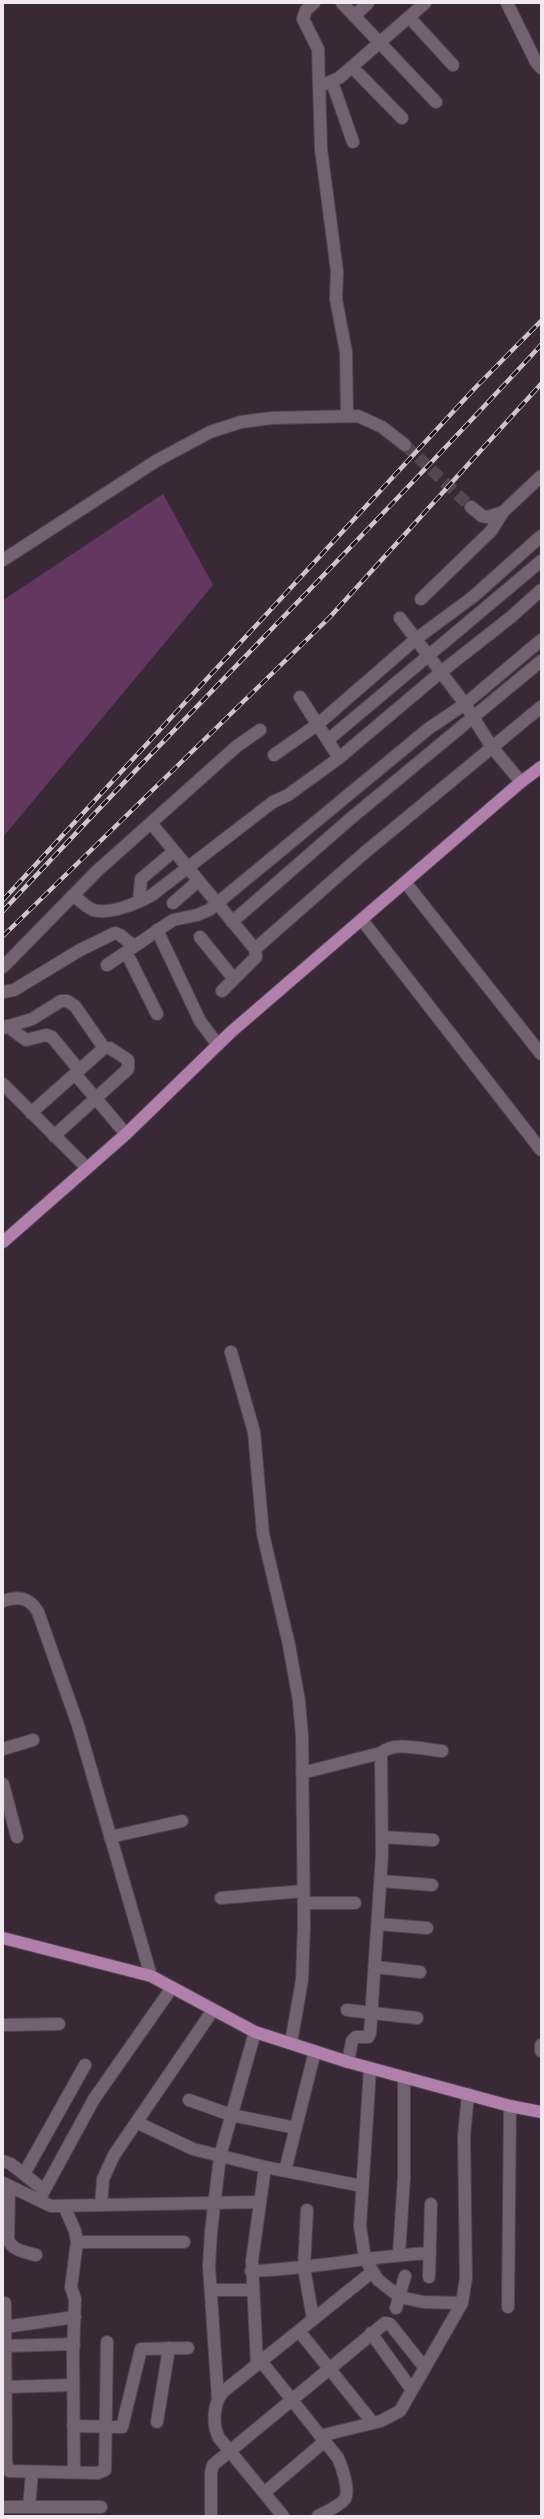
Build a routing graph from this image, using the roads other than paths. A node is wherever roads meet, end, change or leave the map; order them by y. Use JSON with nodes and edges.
{"nodes":[{"id":1,"x":314,"y":3,"type":"edge"},
{"id":2,"x":342,"y":3,"type":"edge"},
{"id":3,"x":368,"y":3,"type":"edge"},
{"id":4,"x":425,"y":3,"type":"edge"},
{"id":5,"x":507,"y":3,"type":"edge"},
{"id":6,"x":354,"y":16,"type":"junction"},
{"id":7,"x":409,"y":18,"type":"junction"},
{"id":8,"x":379,"y":43,"type":"junction"},
{"id":9,"x":453,"y":65,"type":"dead end"},
{"id":10,"x":352,"y":67,"type":"junction"},
{"id":11,"x":541,"y":68,"type":"edge"},
{"id":12,"x":332,"y":82,"type":"junction"},
{"id":13,"x":320,"y":86,"type":"junction"},
{"id":14,"x":436,"y":102,"type":"dead end"},
{"id":15,"x":402,"y":118,"type":"dead end"},
{"id":16,"x":353,"y":142,"type":"dead end"},
{"id":17,"x":347,"y":415,"type":"junction"},
{"id":18,"x":404,"y":445,"type":"tunnel mouth"},
{"id":19,"x":541,"y":476,"type":"edge"},
{"id":20,"x":471,"y":507,"type":"tunnel mouth"},
{"id":21,"x":503,"y":512,"type":"junction"},
{"id":22,"x":541,"y":536,"type":"edge"},
{"id":23,"x":3,"y":560,"type":"edge"},
{"id":24,"x":541,"y":561,"type":"edge"},
{"id":25,"x":541,"y":590,"type":"edge"},
{"id":26,"x":421,"y":600,"type":"dead end"},
{"id":27,"x":400,"y":618,"type":"dead end"},
{"id":28,"x":416,"y":639,"type":"junction"},
{"id":29,"x":541,"y":640,"type":"edge"},
{"id":30,"x":428,"y":655,"type":"junction"},
{"id":31,"x":541,"y":661,"type":"edge"},
{"id":32,"x":441,"y":672,"type":"junction"},
{"id":33,"x":300,"y":697,"type":"dead end"},
{"id":34,"x":465,"y":704,"type":"junction"},
{"id":35,"x":541,"y":707,"type":"edge"},
{"id":36,"x":474,"y":719,"type":"junction"},
{"id":37,"x":318,"y":724,"type":"junction"},
{"id":38,"x":260,"y":730,"type":"dead end"},
{"id":39,"x":328,"y":740,"type":"junction"},
{"id":40,"x":491,"y":746,"type":"junction"},
{"id":41,"x":274,"y":755,"type":"dead end"},
{"id":42,"x":339,"y":758,"type":"junction"},
{"id":43,"x":541,"y":767,"type":"edge"},
{"id":44,"x":521,"y":782,"type":"junction"},
{"id":45,"x":151,"y":823,"type":"junction"},
{"id":46,"x":174,"y":851,"type":"junction"},
{"id":47,"x":187,"y":867,"type":"junction"},
{"id":48,"x":198,"y":881,"type":"junction"},
{"id":49,"x":406,"y":882,"type":"junction"},
{"id":50,"x":73,"y":895,"type":"junction"},
{"id":51,"x":139,"y":902,"type":"junction"},
{"id":52,"x":173,"y":903,"type":"dead end"},
{"id":53,"x":216,"y":904,"type":"junction"},
{"id":54,"x":362,"y":920,"type":"junction"},
{"id":55,"x":232,"y":922,"type":"junction"},
{"id":56,"x":157,"y":930,"type":"junction"},
{"id":57,"x":200,"y":937,"type":"dead end"},
{"id":58,"x":130,"y":949,"type":"junction"},
{"id":59,"x":255,"y":949,"type":"junction"},
{"id":60,"x":107,"y":965,"type":"dead end"},
{"id":61,"x":3,"y":967,"type":"edge"},
{"id":62,"x":234,"y":979,"type":"junction"},
{"id":63,"x":222,"y":991,"type":"dead end"},
{"id":64,"x":3,"y":992,"type":"edge"},
{"id":65,"x":157,"y":1014,"type":"dead end"},
{"id":66,"x":5,"y":1027,"type":"edge"},
{"id":67,"x":218,"y":1045,"type":"junction"},
{"id":68,"x":104,"y":1048,"type":"junction"},
{"id":69,"x":541,"y":1054,"type":"edge"},
{"id":70,"x":77,"y":1072,"type":"junction"},
{"id":71,"x":3,"y":1084,"type":"edge"},
{"id":72,"x":96,"y":1098,"type":"junction"},
{"id":73,"x":31,"y":1113,"type":"junction"},
{"id":74,"x":126,"y":1134,"type":"junction"},
{"id":75,"x":54,"y":1136,"type":"junction"},
{"id":76,"x":541,"y":1150,"type":"edge"},
{"id":77,"x":87,"y":1168,"type":"junction"},
{"id":78,"x":3,"y":1242,"type":"edge"},
{"id":79,"x":231,"y":1352,"type":"dead end"},
{"id":80,"x":3,"y":1601,"type":"edge"},
{"id":81,"x":33,"y":1740,"type":"dead end"},
{"id":82,"x":3,"y":1750,"type":"edge"},
{"id":83,"x":442,"y":1751,"type":"dead end"},
{"id":84,"x":381,"y":1753,"type":"junction"},
{"id":85,"x":302,"y":1773,"type":"junction"},
{"id":86,"x":3,"y":1784,"type":"edge"},
{"id":87,"x":182,"y":1821,"type":"dead end"},
{"id":88,"x":17,"y":1837,"type":"dead end"},
{"id":89,"x":110,"y":1837,"type":"junction"},
{"id":90,"x":382,"y":1837,"type":"junction"},
{"id":91,"x":433,"y":1840,"type":"dead end"},
{"id":92,"x":380,"y":1881,"type":"junction"},
{"id":93,"x":432,"y":1885,"type":"dead end"},
{"id":94,"x":304,"y":1897,"type":"junction"},
{"id":95,"x":221,"y":1898,"type":"dead end"},
{"id":96,"x":354,"y":1903,"type":"dead end"},
{"id":97,"x":378,"y":1924,"type":"junction"},
{"id":98,"x":426,"y":1928,"type":"dead end"},
{"id":99,"x":3,"y":1938,"type":"edge"},
{"id":100,"x":375,"y":1968,"type":"junction"},
{"id":101,"x":420,"y":1972,"type":"dead end"},
{"id":102,"x":151,"y":1976,"type":"junction"},
{"id":103,"x":171,"y":1989,"type":"junction"},
{"id":104,"x":213,"y":2010,"type":"junction"},
{"id":105,"x":348,"y":2010,"type":"dead end"},
{"id":106,"x":372,"y":2013,"type":"junction"},
{"id":107,"x":417,"y":2018,"type":"dead end"},
{"id":108,"x":59,"y":2024,"type":"dead end"},
{"id":109,"x":3,"y":2025,"type":"edge"},
{"id":110,"x":255,"y":2032,"type":"junction"},
{"id":111,"x":291,"y":2044,"type":"junction"},
{"id":112,"x":541,"y":2045,"type":"edge"},
{"id":113,"x":315,"y":2051,"type":"junction"},
{"id":114,"x":541,"y":2052,"type":"edge"},
{"id":115,"x":348,"y":2062,"type":"junction"},
{"id":116,"x":85,"y":2064,"type":"dead end"},
{"id":117,"x":370,"y":2069,"type":"junction"},
{"id":118,"x":404,"y":2078,"type":"junction"},
{"id":119,"x":468,"y":2094,"type":"junction"},
{"id":120,"x":189,"y":2100,"type":"dead end"},
{"id":121,"x":510,"y":2106,"type":"junction"},
{"id":122,"x":541,"y":2112,"type":"edge"},
{"id":123,"x":231,"y":2115,"type":"junction"},
{"id":124,"x":138,"y":2122,"type":"junction"},
{"id":125,"x":296,"y":2128,"type":"junction"},
{"id":126,"x":220,"y":2156,"type":"junction"},
{"id":127,"x":3,"y":2161,"type":"edge"},
{"id":128,"x":265,"y":2167,"type":"junction"},
{"id":129,"x":285,"y":2171,"type":"junction"},
{"id":130,"x":24,"y":2174,"type":"junction"},
{"id":131,"x":6,"y":2184,"type":"edge"},
{"id":132,"x":362,"y":2186,"type":"junction"},
{"id":133,"x":42,"y":2195,"type":"junction"},
{"id":134,"x":215,"y":2202,"type":"junction"},
{"id":135,"x":260,"y":2202,"type":"junction"},
{"id":136,"x":431,"y":2204,"type":"dead end"},
{"id":137,"x":101,"y":2205,"type":"junction"},
{"id":138,"x":64,"y":2206,"type":"junction"},
{"id":139,"x":307,"y":2210,"type":"dead end"},
{"id":140,"x":77,"y":2242,"type":"junction"},
{"id":141,"x":184,"y":2242,"type":"dead end"},
{"id":142,"x":430,"y":2253,"type":"junction"},
{"id":143,"x":400,"y":2254,"type":"junction"},
{"id":144,"x":36,"y":2255,"type":"dead end"},
{"id":145,"x":365,"y":2259,"type":"junction"},
{"id":146,"x":304,"y":2268,"type":"junction"},
{"id":147,"x":251,"y":2271,"type":"junction"},
{"id":148,"x":372,"y":2272,"type":"junction"},
{"id":149,"x":405,"y":2276,"type":"dead end"},
{"id":150,"x":429,"y":2277,"type":"dead end"},
{"id":151,"x":210,"y":2290,"type":"junction"},
{"id":152,"x":252,"y":2290,"type":"junction"},
{"id":153,"x":398,"y":2302,"type":"junction"},
{"id":154,"x":5,"y":2303,"type":"dead end"},
{"id":155,"x":462,"y":2303,"type":"junction"},
{"id":156,"x":508,"y":2307,"type":"dead end"},
{"id":157,"x":75,"y":2317,"type":"junction"},
{"id":158,"x":313,"y":2319,"type":"junction"},
{"id":159,"x":5,"y":2327,"type":"junction"},
{"id":160,"x":299,"y":2330,"type":"junction"},
{"id":161,"x":371,"y":2334,"type":"junction"},
{"id":162,"x":107,"y":2342,"type":"dead end"},
{"id":163,"x":74,"y":2344,"type":"junction"},
{"id":164,"x":6,"y":2346,"type":"junction"},
{"id":165,"x":169,"y":2348,"type":"junction"},
{"id":166,"x":188,"y":2348,"type":"dead end"},
{"id":167,"x":259,"y":2363,"type":"junction"},
{"id":168,"x":329,"y":2368,"type":"junction"},
{"id":169,"x":425,"y":2368,"type":"junction"},
{"id":170,"x":73,"y":2384,"type":"junction"},
{"id":171,"x":6,"y":2387,"type":"junction"},
{"id":172,"x":412,"y":2390,"type":"junction"},
{"id":173,"x":218,"y":2399,"type":"junction"},
{"id":174,"x":292,"y":2400,"type":"junction"},
{"id":175,"x":157,"y":2422,"type":"dead end"},
{"id":176,"x":373,"y":2423,"type":"junction"},
{"id":177,"x":74,"y":2426,"type":"junction"},
{"id":178,"x":106,"y":2428,"type":"junction"},
{"id":179,"x":322,"y":2438,"type":"junction"},
{"id":180,"x":230,"y":2451,"type":"junction"},
{"id":181,"x":32,"y":2472,"type":"junction"},
{"id":182,"x":74,"y":2472,"type":"junction"},
{"id":183,"x":264,"y":2493,"type":"junction"},
{"id":184,"x":3,"y":2507,"type":"edge"},
{"id":185,"x":29,"y":2507,"type":"junction"},
{"id":186,"x":101,"y":2507,"type":"dead end"},
{"id":187,"x":211,"y":2516,"type":"edge"},
{"id":188,"x":283,"y":2516,"type":"edge"},
{"id":189,"x":318,"y":2516,"type":"edge"}],
"edges":[{"from":1,"to":13,"type":"street"},
{"from":2,"to":6,"type":"street"},
{"from":3,"to":6,"type":"street"},
{"from":4,"to":7,"type":"street"},
{"from":5,"to":11,"type":"street"},
{"from":6,"to":8,"type":"street"},
{"from":7,"to":8,"type":"street"},
{"from":7,"to":9,"type":"street"},
{"from":8,"to":10,"type":"street"},
{"from":8,"to":14,"type":"street"},
{"from":10,"to":12,"type":"street"},
{"from":10,"to":15,"type":"street"},
{"from":12,"to":13,"type":"street"},
{"from":12,"to":16,"type":"street"},
{"from":13,"to":17,"type":"street"},
{"from":17,"to":18,"type":"street"},
{"from":17,"to":23,"type":"street"},
{"from":19,"to":21,"type":"street"},
{"from":20,"to":21,"type":"street"},
{"from":21,"to":26,"type":"street"},
{"from":22,"to":28,"type":"street"},
{"from":24,"to":30,"type":"street"},
{"from":25,"to":32,"type":"street"},
{"from":27,"to":28,"type":"street"},
{"from":28,"to":30,"type":"street"},
{"from":28,"to":37,"type":"street"},
{"from":29,"to":34,"type":"street"},
{"from":30,"to":32,"type":"street"},
{"from":30,"to":39,"type":"street"},
{"from":31,"to":36,"type":"street"},
{"from":32,"to":34,"type":"street"},
{"from":32,"to":42,"type":"street"},
{"from":33,"to":37,"type":"street"},
{"from":34,"to":36,"type":"street"},
{"from":34,"to":53,"type":"street"},
{"from":35,"to":40,"type":"street"},
{"from":36,"to":40,"type":"street"},
{"from":36,"to":55,"type":"street"},
{"from":37,"to":39,"type":"street"},
{"from":37,"to":41,"type":"street"},
{"from":38,"to":45,"type":"street"},
{"from":39,"to":42,"type":"street"},
{"from":40,"to":44,"type":"street"},
{"from":40,"to":59,"type":"street"},
{"from":42,"to":47,"type":"street"},
{"from":43,"to":44,"type":"main road"},
{"from":44,"to":49,"type":"main road"},
{"from":45,"to":46,"type":"street"},
{"from":45,"to":50,"type":"street"},
{"from":46,"to":47,"type":"street"},
{"from":46,"to":51,"type":"street"},
{"from":47,"to":48,"type":"street"},
{"from":47,"to":51,"type":"street"},
{"from":48,"to":52,"type":"street"},
{"from":48,"to":53,"type":"street"},
{"from":49,"to":54,"type":"main road"},
{"from":49,"to":69,"type":"street"},
{"from":50,"to":51,"type":"street"},
{"from":50,"to":61,"type":"street"},
{"from":53,"to":55,"type":"street"},
{"from":53,"to":56,"type":"street"},
{"from":54,"to":67,"type":"main road"},
{"from":54,"to":76,"type":"street"},
{"from":55,"to":59,"type":"street"},
{"from":56,"to":58,"type":"street"},
{"from":56,"to":67,"type":"street"},
{"from":57,"to":62,"type":"street"},
{"from":58,"to":60,"type":"street"},
{"from":58,"to":64,"type":"street"},
{"from":58,"to":65,"type":"street"},
{"from":59,"to":62,"type":"street"},
{"from":62,"to":63,"type":"street"},
{"from":66,"to":68,"type":"street"},
{"from":66,"to":70,"type":"street"},
{"from":67,"to":74,"type":"main road"},
{"from":68,"to":70,"type":"street"},
{"from":68,"to":72,"type":"street"},
{"from":70,"to":72,"type":"street"},
{"from":70,"to":73,"type":"street"},
{"from":71,"to":73,"type":"street"},
{"from":72,"to":74,"type":"street"},
{"from":72,"to":75,"type":"street"},
{"from":73,"to":75,"type":"street"},
{"from":74,"to":77,"type":"main road"},
{"from":75,"to":77,"type":"street"},
{"from":77,"to":78,"type":"main road"},
{"from":79,"to":85,"type":"street"},
{"from":80,"to":89,"type":"street"},
{"from":81,"to":82,"type":"street"},
{"from":83,"to":84,"type":"street"},
{"from":84,"to":85,"type":"street"},
{"from":84,"to":90,"type":"street"},
{"from":85,"to":94,"type":"street"},
{"from":86,"to":88,"type":"street"},
{"from":87,"to":89,"type":"street"},
{"from":89,"to":102,"type":"street"},
{"from":90,"to":91,"type":"street"},
{"from":90,"to":92,"type":"street"},
{"from":92,"to":93,"type":"street"},
{"from":92,"to":97,"type":"street"},
{"from":94,"to":95,"type":"street"},
{"from":94,"to":96,"type":"street"},
{"from":94,"to":111,"type":"street"},
{"from":97,"to":98,"type":"street"},
{"from":97,"to":100,"type":"street"},
{"from":99,"to":102,"type":"main road"},
{"from":100,"to":101,"type":"street"},
{"from":100,"to":106,"type":"street"},
{"from":102,"to":103,"type":"main road"},
{"from":103,"to":104,"type":"main road"},
{"from":103,"to":133,"type":"street"},
{"from":104,"to":110,"type":"main road"},
{"from":104,"to":124,"type":"street"},
{"from":105,"to":106,"type":"street"},
{"from":106,"to":107,"type":"street"},
{"from":106,"to":115,"type":"street"},
{"from":108,"to":109,"type":"street"},
{"from":110,"to":111,"type":"main road"},
{"from":110,"to":123,"type":"street"},
{"from":111,"to":113,"type":"main road"},
{"from":112,"to":114,"type":"street"},
{"from":113,"to":115,"type":"main road"},
{"from":113,"to":125,"type":"street"},
{"from":115,"to":117,"type":"main road"},
{"from":116,"to":130,"type":"street"},
{"from":117,"to":118,"type":"main road"},
{"from":117,"to":132,"type":"street"},
{"from":118,"to":119,"type":"main road"},
{"from":118,"to":143,"type":"street"},
{"from":119,"to":121,"type":"main road"},
{"from":119,"to":155,"type":"street"},
{"from":120,"to":123,"type":"street"},
{"from":121,"to":122,"type":"main road"},
{"from":121,"to":156,"type":"street"},
{"from":123,"to":125,"type":"street"},
{"from":123,"to":126,"type":"street"},
{"from":124,"to":126,"type":"street"},
{"from":124,"to":137,"type":"street"},
{"from":125,"to":129,"type":"street"},
{"from":126,"to":128,"type":"street"},
{"from":126,"to":134,"type":"street"},
{"from":127,"to":130,"type":"street"},
{"from":128,"to":129,"type":"street"},
{"from":128,"to":135,"type":"street"},
{"from":129,"to":132,"type":"street"},
{"from":130,"to":133,"type":"street"},
{"from":131,"to":133,"type":"street"},
{"from":131,"to":144,"type":"street"},
{"from":132,"to":145,"type":"street"},
{"from":133,"to":138,"type":"street"},
{"from":134,"to":135,"type":"street"},
{"from":134,"to":137,"type":"street"},
{"from":134,"to":151,"type":"street"},
{"from":135,"to":147,"type":"street"},
{"from":136,"to":142,"type":"street"},
{"from":137,"to":138,"type":"street"},
{"from":138,"to":140,"type":"street"},
{"from":139,"to":146,"type":"street"},
{"from":140,"to":141,"type":"street"},
{"from":140,"to":157,"type":"street"},
{"from":142,"to":143,"type":"street"},
{"from":142,"to":150,"type":"street"},
{"from":143,"to":145,"type":"street"},
{"from":145,"to":146,"type":"street"},
{"from":145,"to":148,"type":"street"},
{"from":146,"to":147,"type":"street"},
{"from":146,"to":158,"type":"street"},
{"from":147,"to":152,"type":"street"},
{"from":148,"to":153,"type":"street"},
{"from":148,"to":158,"type":"street"},
{"from":149,"to":153,"type":"street"},
{"from":151,"to":152,"type":"street"},
{"from":151,"to":173,"type":"street"},
{"from":152,"to":167,"type":"street"},
{"from":153,"to":155,"type":"street"},
{"from":154,"to":159,"type":"street"},
{"from":155,"to":169,"type":"street"},
{"from":157,"to":159,"type":"street"},
{"from":157,"to":163,"type":"street"},
{"from":158,"to":160,"type":"street"},
{"from":159,"to":164,"type":"street"},
{"from":160,"to":167,"type":"street"},
{"from":160,"to":168,"type":"street"},
{"from":161,"to":168,"type":"street"},
{"from":161,"to":169,"type":"street"},
{"from":161,"to":172,"type":"street"},
{"from":162,"to":178,"type":"street"},
{"from":163,"to":164,"type":"street"},
{"from":163,"to":170,"type":"street"},
{"from":164,"to":171,"type":"street"},
{"from":165,"to":166,"type":"street"},
{"from":165,"to":175,"type":"street"},
{"from":165,"to":178,"type":"street"},
{"from":167,"to":173,"type":"street"},
{"from":167,"to":174,"type":"street"},
{"from":168,"to":174,"type":"street"},
{"from":168,"to":176,"type":"street"},
{"from":169,"to":172,"type":"street"},
{"from":170,"to":171,"type":"street"},
{"from":170,"to":177,"type":"street"},
{"from":171,"to":181,"type":"street"},
{"from":172,"to":176,"type":"street"},
{"from":173,"to":180,"type":"street"},
{"from":174,"to":179,"type":"street"},
{"from":174,"to":180,"type":"street"},
{"from":176,"to":179,"type":"street"},
{"from":177,"to":178,"type":"street"},
{"from":177,"to":182,"type":"street"},
{"from":178,"to":182,"type":"street"},
{"from":179,"to":183,"type":"street"},
{"from":179,"to":189,"type":"street"},
{"from":180,"to":183,"type":"street"},
{"from":180,"to":187,"type":"street"},
{"from":181,"to":182,"type":"street"},
{"from":181,"to":185,"type":"street"},
{"from":183,"to":188,"type":"street"},
{"from":184,"to":185,"type":"street"},
{"from":185,"to":186,"type":"street"}]}
